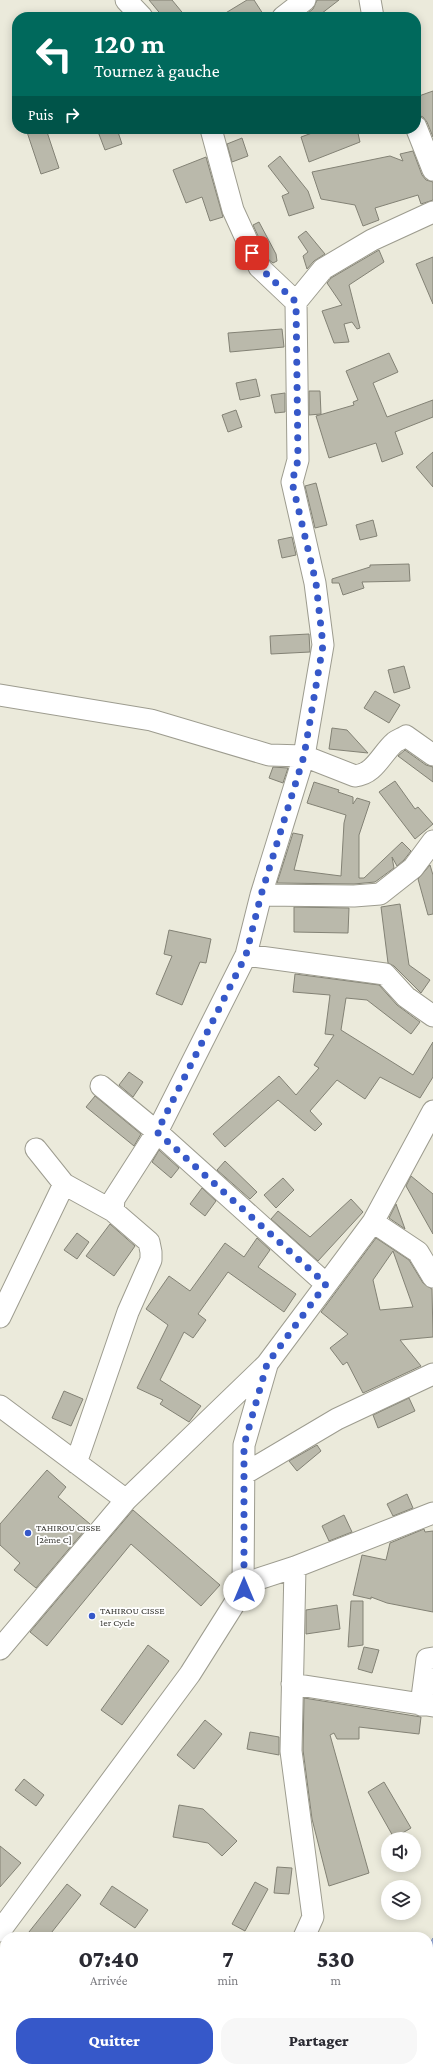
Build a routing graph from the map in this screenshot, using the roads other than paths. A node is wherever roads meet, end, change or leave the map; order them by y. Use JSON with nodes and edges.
{"nodes":[{"id":1,"x":126,"y":0,"type":"edge"},
{"id":2,"x":305,"y":0,"type":"edge"},
{"id":3,"x":370,"y":0,"type":"edge"},
{"id":4,"x":137,"y":12,"type":"edge"},
{"id":5,"x":289,"y":12,"type":"edge"},
{"id":6,"x":371,"y":12,"type":"edge"},
{"id":7,"x":213,"y":134,"type":"edge"},
{"id":8,"x":419,"y":134,"type":"edge"},
{"id":9,"x":433,"y":170,"type":"edge"},
{"id":10,"x":433,"y":212,"type":"edge"},
{"id":11,"x":296,"y":302,"type":"junction"},
{"id":12,"x":0,"y":695,"type":"edge"},
{"id":13,"x":433,"y":755,"type":"edge"},
{"id":14,"x":304,"y":756,"type":"junction"},
{"id":15,"x":433,"y":841,"type":"edge"},
{"id":16,"x":261,"y":895,"type":"junction"},
{"id":17,"x":246,"y":955,"type":"junction"},
{"id":18,"x":433,"y":1016,"type":"edge"},
{"id":19,"x":101,"y":1086,"type":"dead end"},
{"id":20,"x":433,"y":1112,"type":"edge"},
{"id":21,"x":157,"y":1132,"type":"junction"},
{"id":22,"x":36,"y":1149,"type":"dead end"},
{"id":23,"x":64,"y":1184,"type":"junction"},
{"id":24,"x":114,"y":1211,"type":"junction"},
{"id":25,"x":373,"y":1222,"type":"junction"},
{"id":26,"x":433,"y":1277,"type":"edge"},
{"id":27,"x":326,"y":1284,"type":"junction"},
{"id":28,"x":0,"y":1317,"type":"edge"},
{"id":29,"x":267,"y":1364,"type":"junction"},
{"id":30,"x":433,"y":1374,"type":"edge"},
{"id":31,"x":0,"y":1406,"type":"edge"},
{"id":32,"x":76,"y":1463,"type":"junction"},
{"id":33,"x":244,"y":1474,"type":"junction"},
{"id":34,"x":126,"y":1500,"type":"junction"},
{"id":35,"x":433,"y":1513,"type":"edge"},
{"id":36,"x":295,"y":1567,"type":"junction"},
{"id":37,"x":243,"y":1584,"type":"junction"},
{"id":38,"x":0,"y":1649,"type":"edge"},
{"id":39,"x":433,"y":1658,"type":"edge"},
{"id":40,"x":292,"y":1684,"type":"junction"},
{"id":41,"x":427,"y":1706,"type":"edge"},
{"id":42,"x":0,"y":1931,"type":"edge"},
{"id":43,"x":306,"y":1932,"type":"edge"}],
"edges":[{"from":1,"to":4,"type":"street"},
{"from":2,"to":5,"type":"street"},
{"from":3,"to":6,"type":"street"},
{"from":7,"to":11,"type":"street"},
{"from":8,"to":9,"type":"street"},
{"from":10,"to":11,"type":"street"},
{"from":11,"to":14,"type":"street"},
{"from":12,"to":14,"type":"street"},
{"from":13,"to":14,"type":"street"},
{"from":14,"to":16,"type":"street"},
{"from":15,"to":16,"type":"street"},
{"from":16,"to":17,"type":"street"},
{"from":17,"to":18,"type":"street"},
{"from":17,"to":21,"type":"street"},
{"from":19,"to":21,"type":"street"},
{"from":20,"to":25,"type":"street"},
{"from":21,"to":24,"type":"street"},
{"from":21,"to":27,"type":"street"},
{"from":22,"to":23,"type":"street"},
{"from":23,"to":24,"type":"street"},
{"from":23,"to":28,"type":"street"},
{"from":24,"to":32,"type":"street"},
{"from":25,"to":26,"type":"street"},
{"from":25,"to":27,"type":"street"},
{"from":27,"to":29,"type":"street"},
{"from":29,"to":33,"type":"street"},
{"from":29,"to":34,"type":"street"},
{"from":30,"to":33,"type":"street"},
{"from":31,"to":32,"type":"street"},
{"from":32,"to":34,"type":"street"},
{"from":33,"to":37,"type":"street"},
{"from":34,"to":38,"type":"street"},
{"from":35,"to":36,"type":"street"},
{"from":36,"to":37,"type":"street"},
{"from":36,"to":40,"type":"street"},
{"from":37,"to":42,"type":"street"},
{"from":39,"to":41,"type":"street"},
{"from":40,"to":41,"type":"street"},
{"from":40,"to":43,"type":"street"}]}
